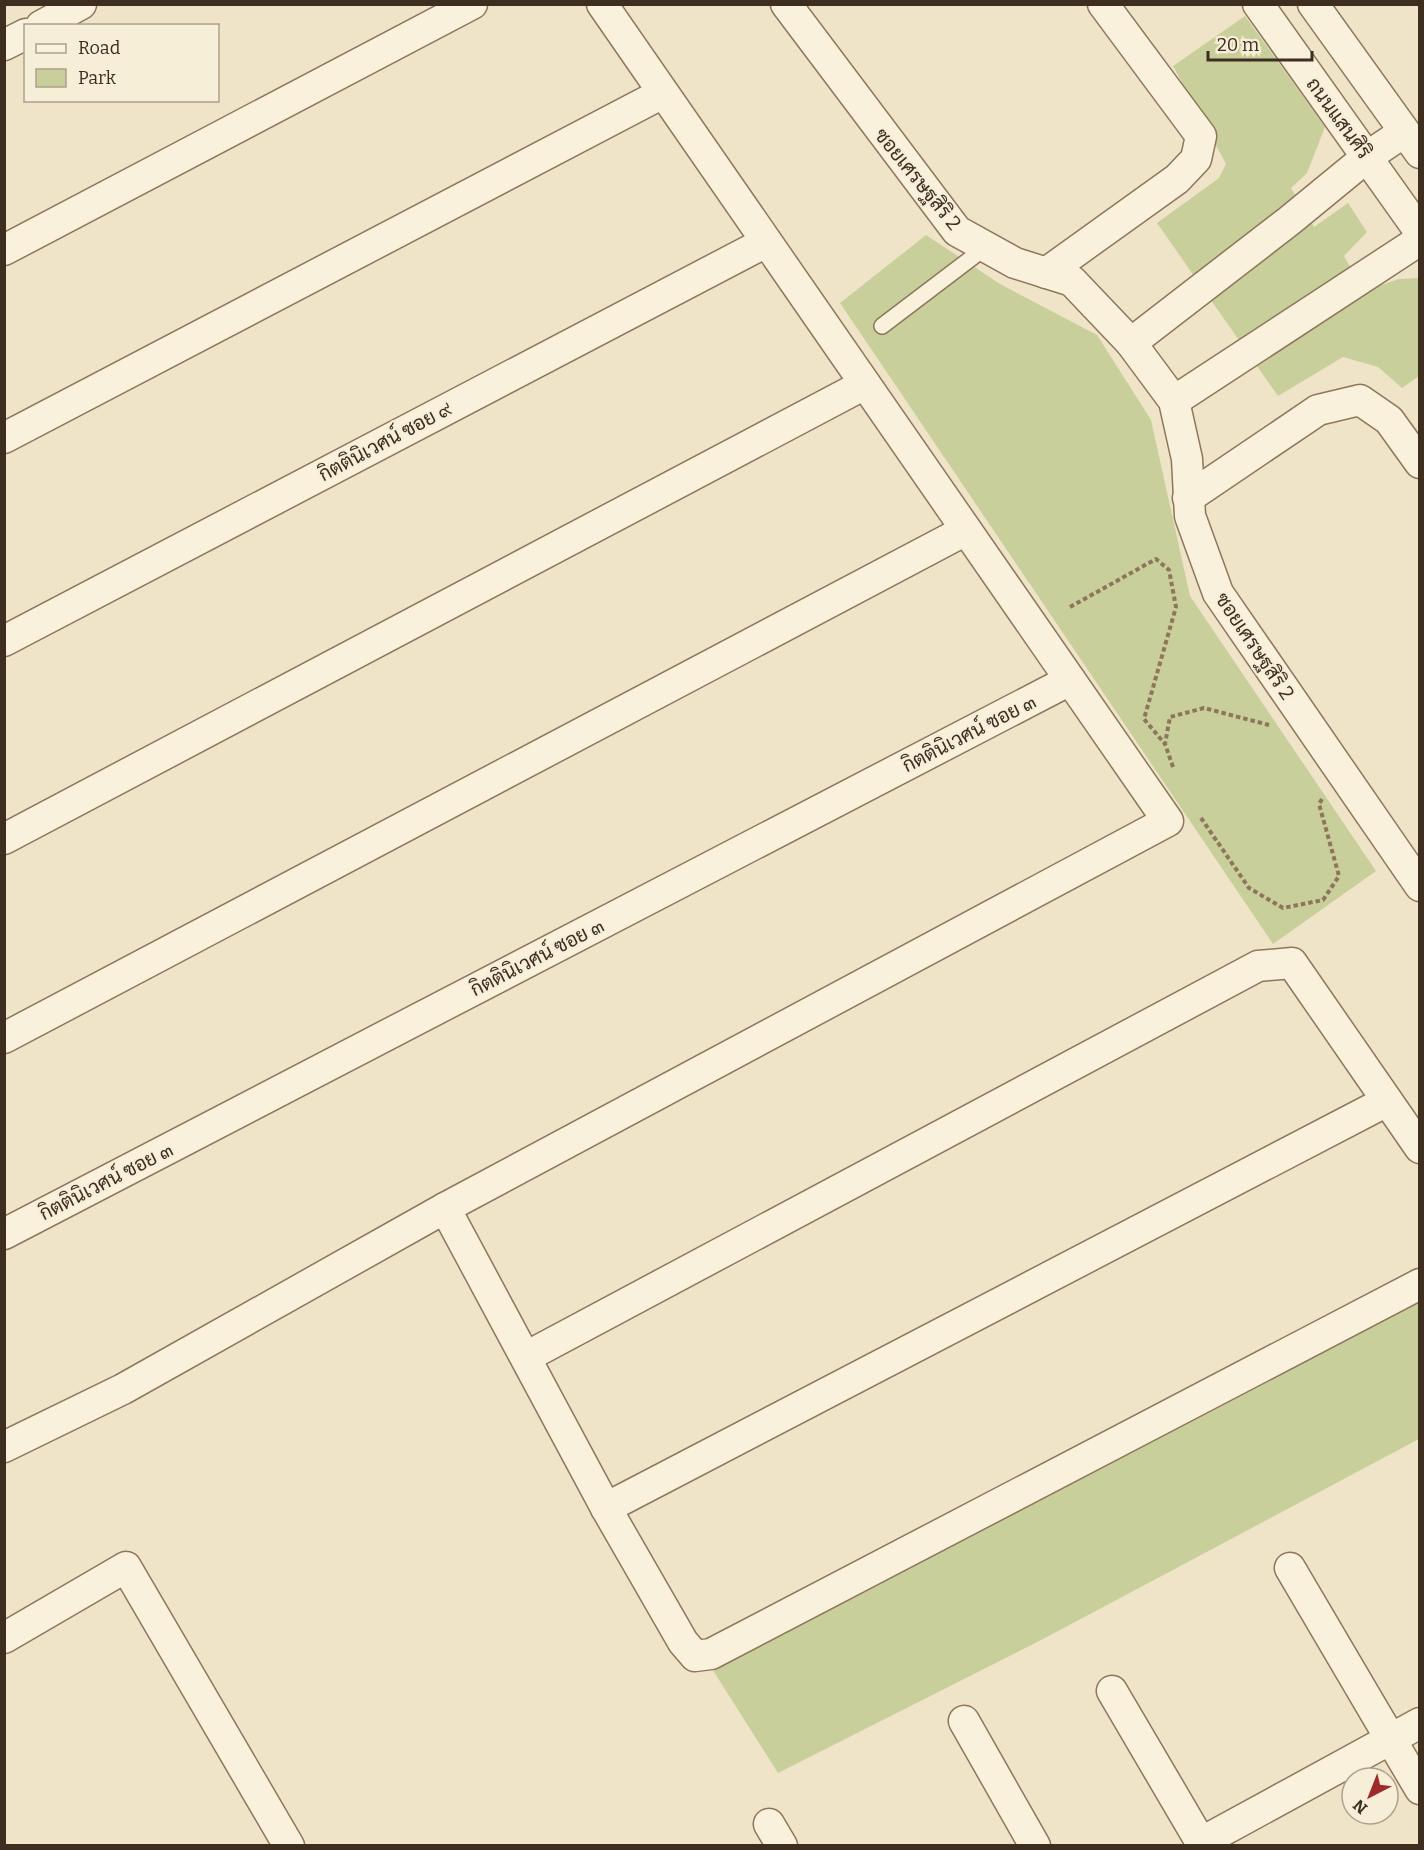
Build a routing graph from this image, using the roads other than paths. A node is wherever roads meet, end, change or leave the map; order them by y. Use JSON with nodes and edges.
{"nodes":[{"id":1,"x":81,"y":4,"type":"edge"},
{"id":2,"x":472,"y":4,"type":"edge"},
{"id":3,"x":602,"y":4,"type":"edge"},
{"id":4,"x":786,"y":4,"type":"edge"},
{"id":5,"x":1102,"y":4,"type":"edge"},
{"id":6,"x":1258,"y":4,"type":"edge"},
{"id":7,"x":1313,"y":4,"type":"edge"},
{"id":8,"x":45,"y":24,"type":"edge"},
{"id":9,"x":24,"y":35,"type":"edge"},
{"id":10,"x":4,"y":45,"type":"edge"},
{"id":11,"x":663,"y":93,"type":"junction"},
{"id":12,"x":1412,"y":142,"type":"edge"},
{"id":13,"x":1367,"y":157,"type":"junction"},
{"id":14,"x":1419,"y":232,"type":"edge"},
{"id":15,"x":1419,"y":240,"type":"edge"},
{"id":16,"x":766,"y":242,"type":"junction"},
{"id":17,"x":986,"y":247,"type":"junction"},
{"id":18,"x":4,"y":250,"type":"edge"},
{"id":19,"x":1046,"y":273,"type":"junction"},
{"id":20,"x":882,"y":326,"type":"dead end"},
{"id":21,"x":1131,"y":343,"type":"junction"},
{"id":22,"x":865,"y":384,"type":"junction"},
{"id":23,"x":1174,"y":401,"type":"junction"},
{"id":24,"x":4,"y":438,"type":"edge"},
{"id":25,"x":1419,"y":463,"type":"edge"},
{"id":26,"x":1188,"y":498,"type":"junction"},
{"id":27,"x":966,"y":530,"type":"junction"},
{"id":28,"x":4,"y":640,"type":"edge"},
{"id":29,"x":1070,"y":680,"type":"junction"},
{"id":30,"x":4,"y":839,"type":"edge"},
{"id":31,"x":1419,"y":886,"type":"edge"},
{"id":32,"x":4,"y":1038,"type":"edge"},
{"id":33,"x":1387,"y":1101,"type":"junction"},
{"id":34,"x":1419,"y":1148,"type":"edge"},
{"id":35,"x":445,"y":1208,"type":"junction"},
{"id":36,"x":4,"y":1234,"type":"edge"},
{"id":37,"x":1419,"y":1284,"type":"edge"},
{"id":38,"x":526,"y":1357,"type":"junction"},
{"id":39,"x":4,"y":1447,"type":"edge"},
{"id":40,"x":606,"y":1508,"type":"junction"},
{"id":41,"x":1290,"y":1569,"type":"dead end"},
{"id":42,"x":4,"y":1638,"type":"edge"},
{"id":43,"x":1112,"y":1691,"type":"dead end"},
{"id":44,"x":964,"y":1721,"type":"dead end"},
{"id":45,"x":1419,"y":1724,"type":"edge"},
{"id":46,"x":1390,"y":1739,"type":"junction"},
{"id":47,"x":1419,"y":1788,"type":"edge"},
{"id":48,"x":1203,"y":1844,"type":"edge"},
{"id":49,"x":289,"y":1845,"type":"edge"},
{"id":50,"x":1035,"y":1845,"type":"edge"}],
"edges":[{"from":1,"to":8,"type":"street"},
{"from":2,"to":18,"type":"street"},
{"from":3,"to":11,"type":"street"},
{"from":4,"to":17,"type":"street","name":"ซอยเศรษฐสิริ 2"},
{"from":5,"to":19,"type":"street"},
{"from":6,"to":13,"type":"street","name":"ถนนแสนศิริ"},
{"from":7,"to":12,"type":"street"},
{"from":9,"to":10,"type":"street"},
{"from":11,"to":16,"type":"street"},
{"from":11,"to":24,"type":"street"},
{"from":12,"to":13,"type":"street"},
{"from":13,"to":14,"type":"street","name":"ถนนแสนศิริ"},
{"from":13,"to":21,"type":"street"},
{"from":15,"to":23,"type":"street"},
{"from":16,"to":22,"type":"street"},
{"from":16,"to":28,"type":"street","name":"กิตตินิเวศน์ ซอย ๙"},
{"from":17,"to":19,"type":"street","name":"ซอยเศรษฐสิริ 2"},
{"from":17,"to":20,"type":"lane"},
{"from":19,"to":21,"type":"street","name":"ซอยเศรษฐสิริ 2"},
{"from":21,"to":23,"type":"street","name":"ซอยเศรษฐสิริ 2"},
{"from":22,"to":27,"type":"street"},
{"from":22,"to":30,"type":"street"},
{"from":23,"to":26,"type":"street","name":"ซอยเศรษฐสิริ 2"},
{"from":25,"to":26,"type":"street"},
{"from":26,"to":31,"type":"street","name":"ซอยเศรษฐสิริ 2"},
{"from":27,"to":29,"type":"street"},
{"from":27,"to":32,"type":"street"},
{"from":29,"to":35,"type":"street"},
{"from":29,"to":36,"type":"street","name":"กิตตินิเวศน์ ซอย ๓"},
{"from":33,"to":34,"type":"street"},
{"from":33,"to":38,"type":"street"},
{"from":33,"to":40,"type":"street"},
{"from":35,"to":38,"type":"street"},
{"from":35,"to":39,"type":"street"},
{"from":37,"to":40,"type":"street"},
{"from":38,"to":40,"type":"street"},
{"from":41,"to":46,"type":"street"},
{"from":42,"to":49,"type":"street"},
{"from":43,"to":48,"type":"street"},
{"from":44,"to":50,"type":"street"},
{"from":45,"to":46,"type":"street"},
{"from":46,"to":47,"type":"street"},
{"from":46,"to":48,"type":"street"}]}
